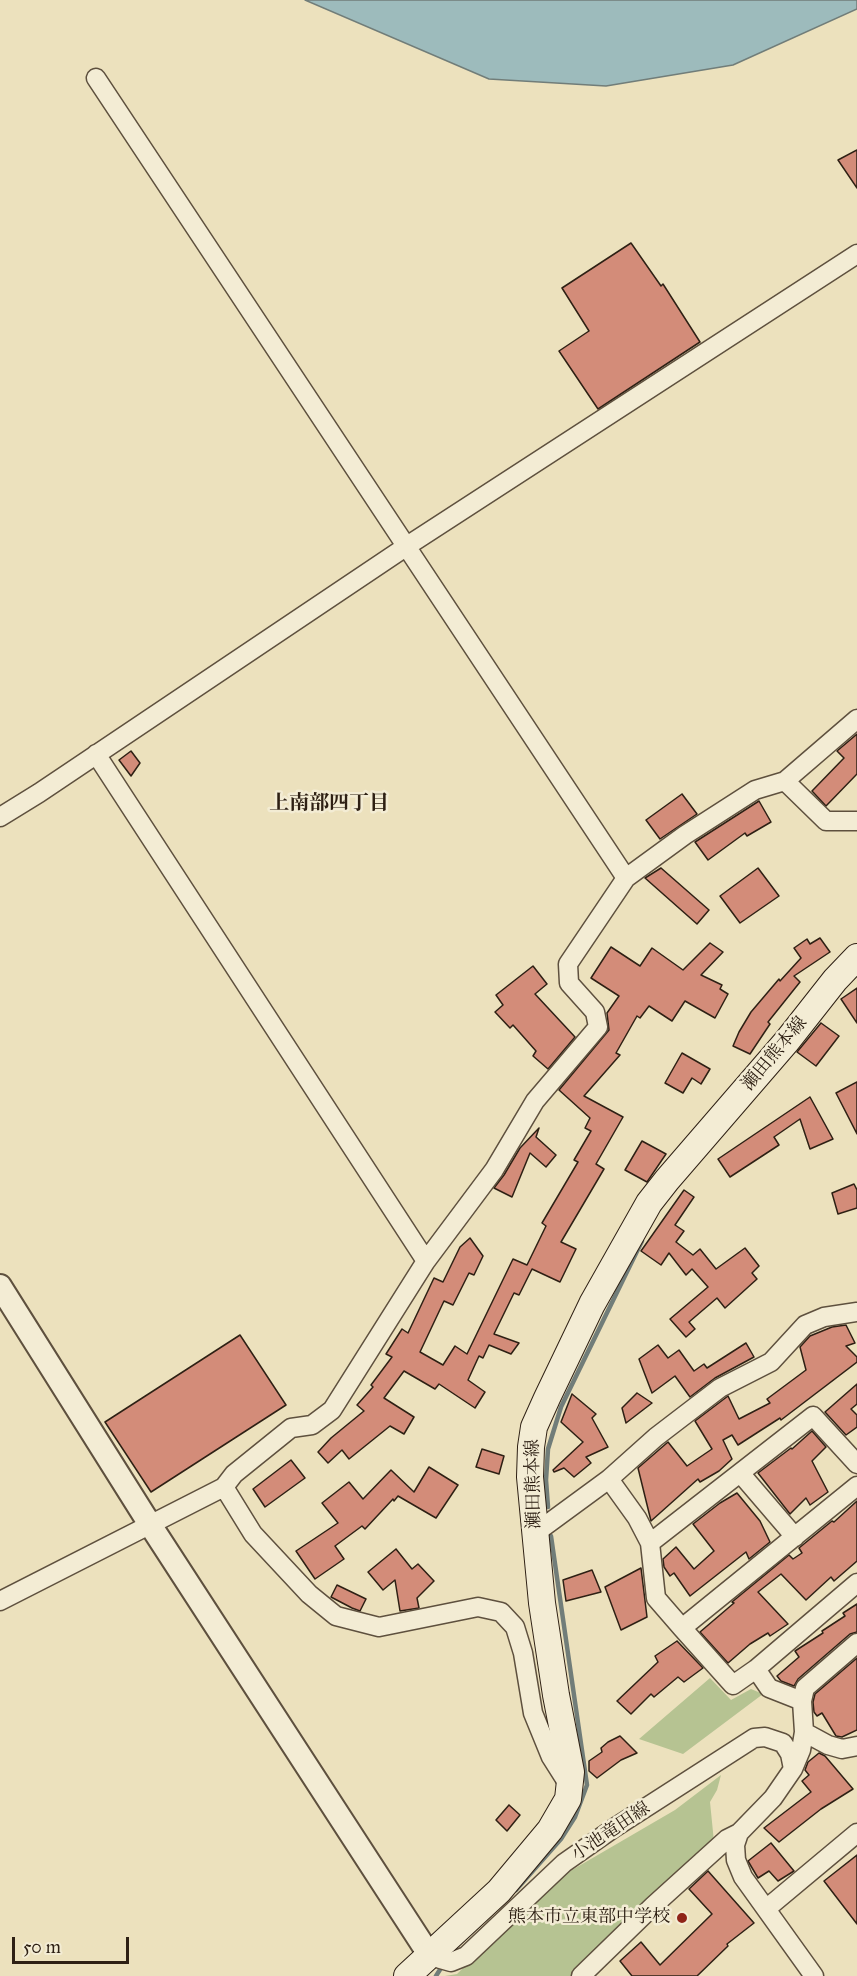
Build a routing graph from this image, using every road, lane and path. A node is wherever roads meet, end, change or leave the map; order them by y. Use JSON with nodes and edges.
{"nodes":[{"id":1,"x":96,"y":78,"type":"dead end"},
{"id":2,"x":857,"y":254,"type":"edge"},
{"id":3,"x":407,"y":546,"type":"junction"},
{"id":4,"x":857,"y":719,"type":"edge"},
{"id":5,"x":96,"y":754,"type":"junction"},
{"id":6,"x":785,"y":781,"type":"junction"},
{"id":7,"x":0,"y":817,"type":"edge"},
{"id":8,"x":857,"y":822,"type":"edge"},
{"id":9,"x":626,"y":878,"type":"junction"},
{"id":10,"x":857,"y":957,"type":"edge"},
{"id":11,"x":426,"y":1262,"type":"junction"},
{"id":12,"x":0,"y":1286,"type":"edge"},
{"id":13,"x":857,"y":1312,"type":"edge"},
{"id":14,"x":857,"y":1464,"type":"edge"},
{"id":15,"x":741,"y":1474,"type":"junction"},
{"id":16,"x":609,"y":1479,"type":"junction"},
{"id":17,"x":857,"y":1486,"type":"edge"},
{"id":18,"x":224,"y":1488,"type":"junction"},
{"id":19,"x":149,"y":1523,"type":"junction"},
{"id":20,"x":534,"y":1534,"type":"junction"},
{"id":21,"x":795,"y":1537,"type":"junction"},
{"id":22,"x":650,"y":1543,"type":"junction"},
{"id":23,"x":857,"y":1582,"type":"edge"},
{"id":24,"x":0,"y":1601,"type":"edge"},
{"id":25,"x":682,"y":1628,"type":"junction"},
{"id":26,"x":857,"y":1643,"type":"edge"},
{"id":27,"x":756,"y":1669,"type":"junction"},
{"id":28,"x":802,"y":1701,"type":"junction"},
{"id":29,"x":804,"y":1732,"type":"junction"},
{"id":30,"x":857,"y":1746,"type":"edge"},
{"id":31,"x":793,"y":1769,"type":"junction"},
{"id":32,"x":570,"y":1788,"type":"junction"},
{"id":33,"x":739,"y":1833,"type":"junction"},
{"id":34,"x":857,"y":1833,"type":"edge"},
{"id":35,"x":766,"y":1909,"type":"junction"},
{"id":36,"x":430,"y":1956,"type":"junction"},
{"id":37,"x":407,"y":1976,"type":"edge"},
{"id":38,"x":581,"y":1976,"type":"edge"},
{"id":39,"x":814,"y":1976,"type":"edge"}],
"edges":[{"from":1,"to":3,"type":"street"},
{"from":2,"to":3,"type":"street"},
{"from":3,"to":5,"type":"street"},
{"from":3,"to":9,"type":"street"},
{"from":4,"to":6,"type":"street"},
{"from":5,"to":7,"type":"street"},
{"from":5,"to":11,"type":"street"},
{"from":6,"to":8,"type":"street"},
{"from":6,"to":9,"type":"street"},
{"from":9,"to":11,"type":"street"},
{"from":10,"to":20,"type":"main road","name":"瀬田熊本線"},
{"from":11,"to":18,"type":"street"},
{"from":12,"to":19,"type":"street"},
{"from":13,"to":16,"type":"street"},
{"from":14,"to":15,"type":"street"},
{"from":15,"to":21,"type":"street"},
{"from":15,"to":22,"type":"street"},
{"from":16,"to":20,"type":"street"},
{"from":16,"to":22,"type":"street"},
{"from":17,"to":21,"type":"street"},
{"from":18,"to":19,"type":"street"},
{"from":18,"to":32,"type":"street"},
{"from":19,"to":24,"type":"street"},
{"from":19,"to":36,"type":"street"},
{"from":20,"to":32,"type":"main road","name":"瀬田熊本線"},
{"from":21,"to":25,"type":"street"},
{"from":22,"to":25,"type":"street"},
{"from":23,"to":27,"type":"street"},
{"from":25,"to":27,"type":"street"},
{"from":26,"to":28,"type":"street"},
{"from":27,"to":28,"type":"street"},
{"from":28,"to":29,"type":"street"},
{"from":29,"to":30,"type":"street"},
{"from":29,"to":31,"type":"street"},
{"from":31,"to":33,"type":"street"},
{"from":31,"to":36,"type":"street","name":"小池竜田線"},
{"from":32,"to":36,"type":"main road","name":"瀬田熊本線"},
{"from":33,"to":35,"type":"street"},
{"from":33,"to":38,"type":"street"},
{"from":34,"to":35,"type":"street"},
{"from":35,"to":39,"type":"street"},
{"from":36,"to":37,"type":"main road","name":"瀬田熊本線"}]}
